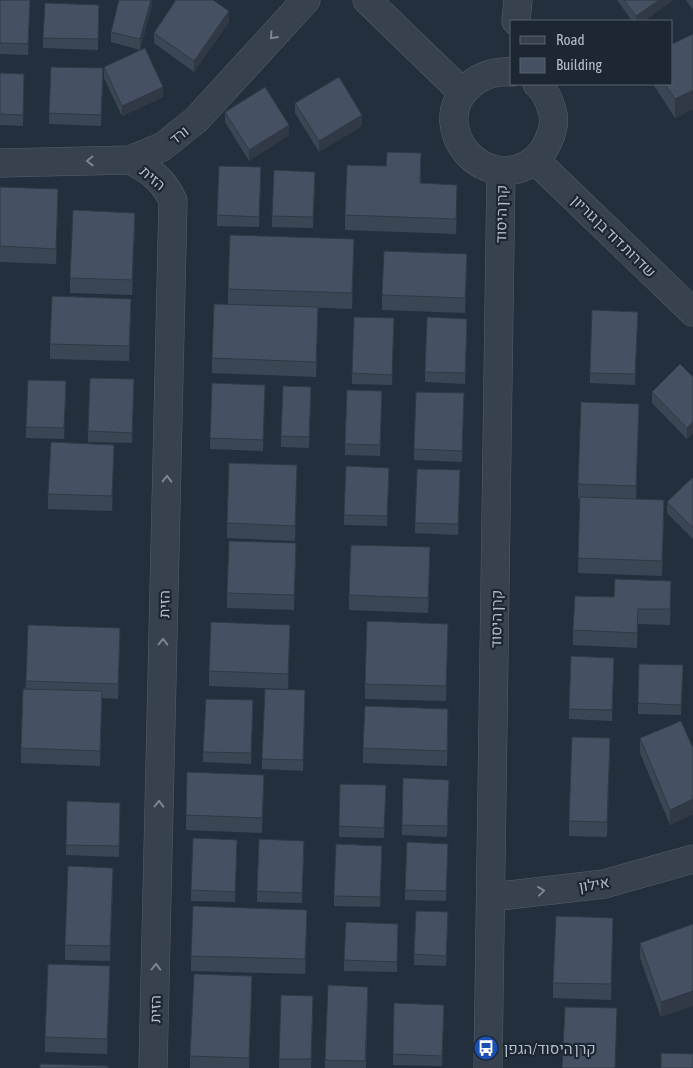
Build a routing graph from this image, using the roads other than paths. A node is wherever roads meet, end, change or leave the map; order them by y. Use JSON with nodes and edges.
{"nodes":[{"id":1,"x":306,"y":0,"type":"edge"},
{"id":2,"x":367,"y":0,"type":"edge"},
{"id":3,"x":518,"y":0,"type":"edge"},
{"id":4,"x":516,"y":20,"type":"edge"},
{"id":5,"x":510,"y":72,"type":"edge"},
{"id":6,"x":538,"y":85,"type":"edge"},
{"id":7,"x":463,"y":92,"type":"junction"},
{"id":8,"x":130,"y":160,"type":"junction"},
{"id":9,"x":535,"y":160,"type":"junction"},
{"id":10,"x":0,"y":163,"type":"edge"},
{"id":11,"x":501,"y":171,"type":"junction"},
{"id":12,"x":693,"y":312,"type":"edge"},
{"id":13,"x":693,"y":859,"type":"edge"},
{"id":14,"x":492,"y":897,"type":"junction"},
{"id":15,"x":153,"y":1068,"type":"edge"},
{"id":16,"x":488,"y":1068,"type":"edge"}],
"edges":[{"from":1,"to":8,"type":"street","name":"ורד","one_way":true},
{"from":2,"to":7,"type":"street"},
{"from":3,"to":4,"type":"street"},
{"from":5,"to":7,"type":"street"},
{"from":6,"to":9,"type":"street"},
{"from":7,"to":11,"type":"street"},
{"from":8,"to":10,"type":"street","name":"ורד","one_way":true},
{"from":15,"to":8,"type":"street","name":"הזית","one_way":true},
{"from":9,"to":11,"type":"street"},
{"from":9,"to":12,"type":"street","name":"שדרות דוד בן גוריון"},
{"from":11,"to":14,"type":"street","name":"קרן היסוד"},
{"from":14,"to":13,"type":"street","name":"אילון","one_way":true},
{"from":14,"to":16,"type":"street","name":"קרן היסוד"}]}
